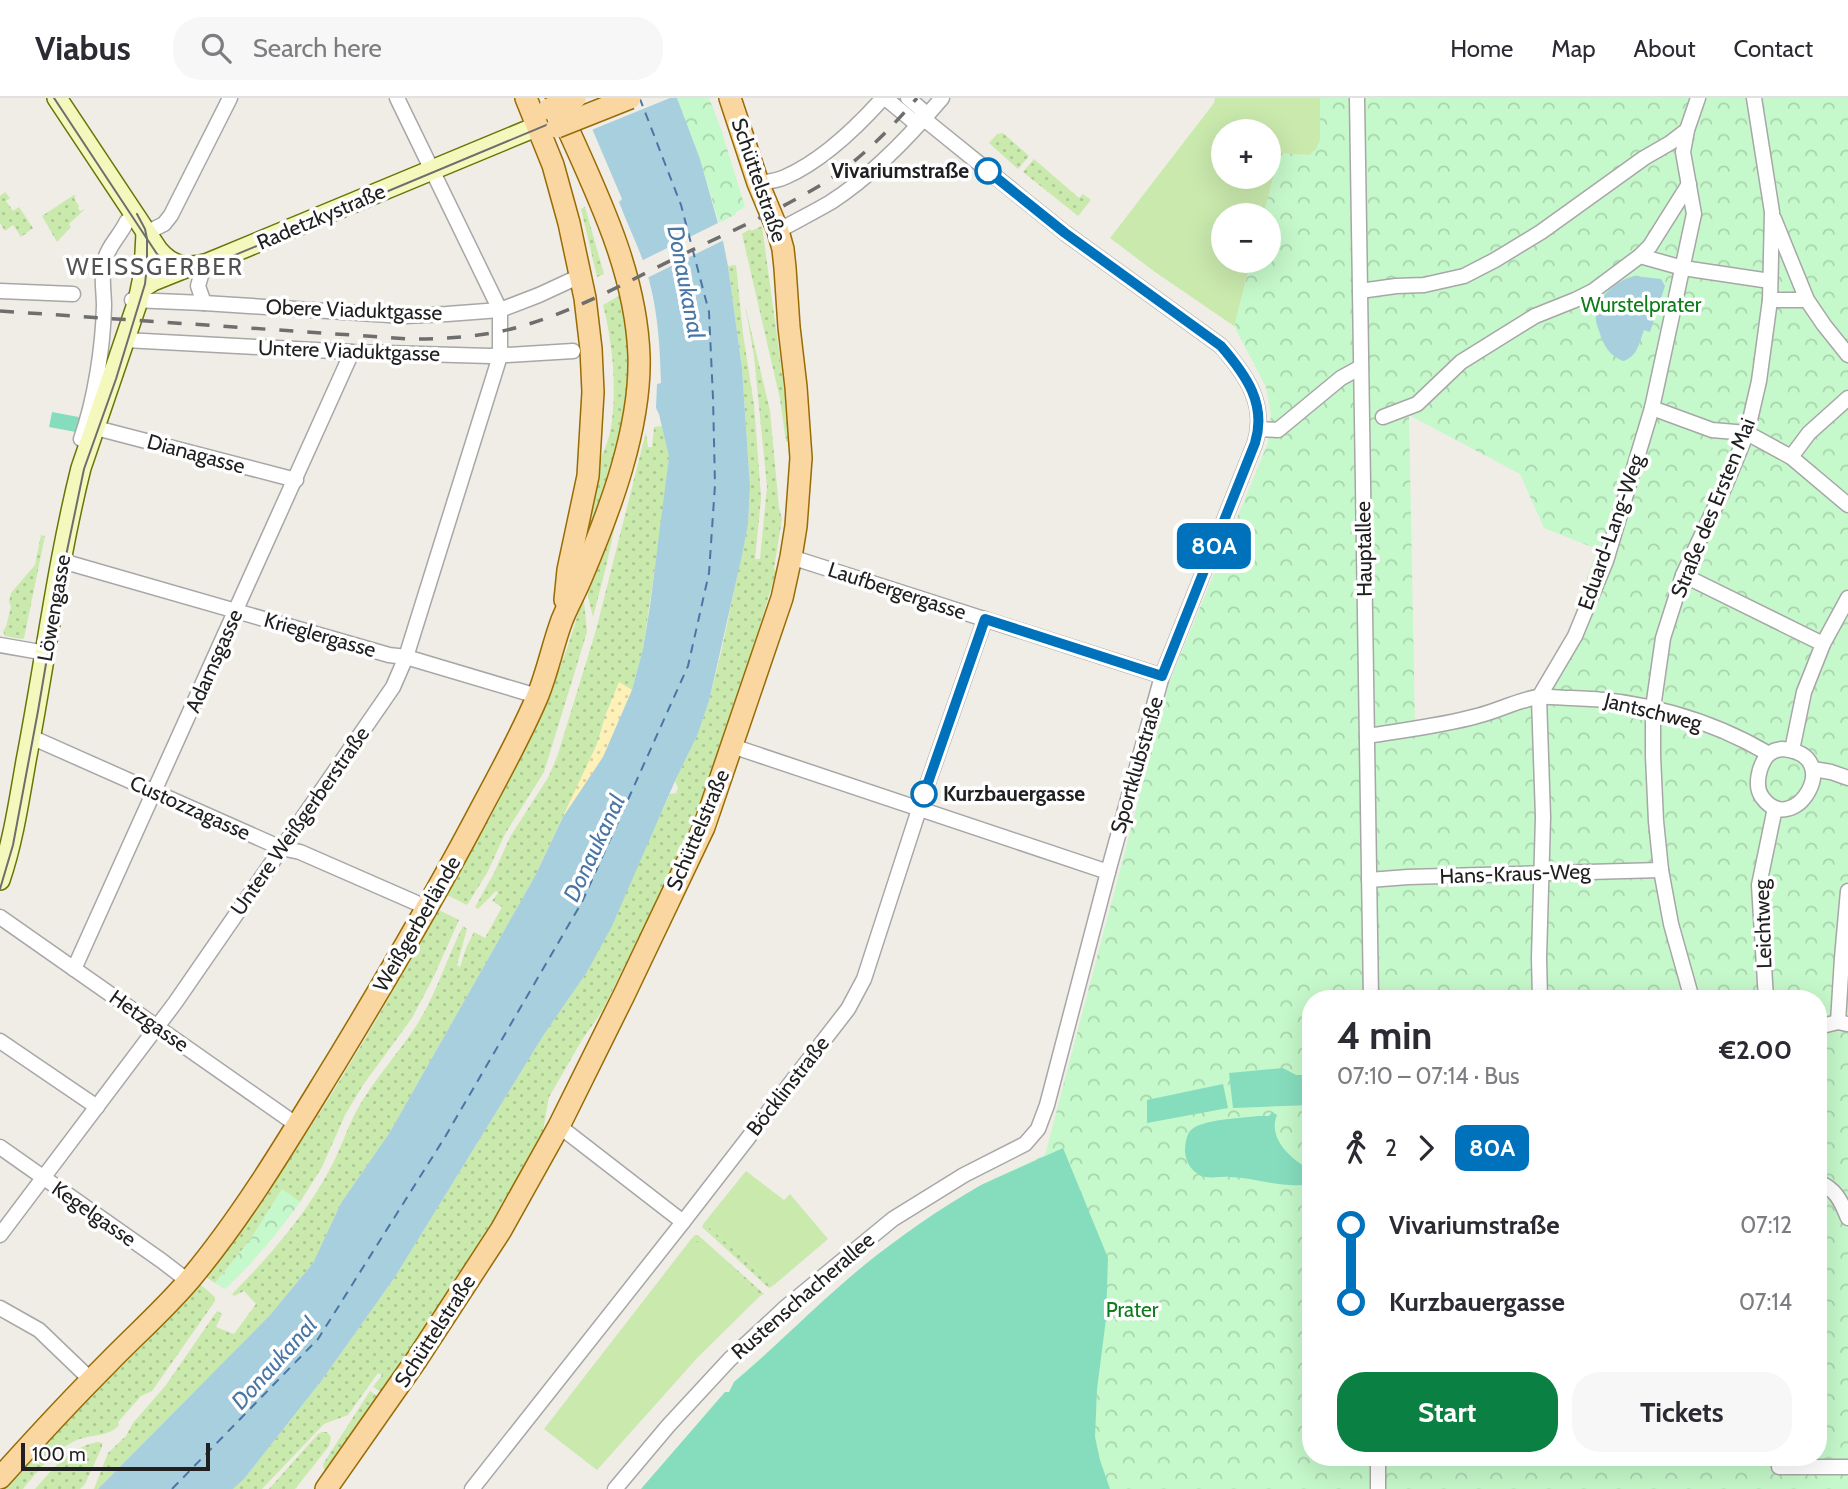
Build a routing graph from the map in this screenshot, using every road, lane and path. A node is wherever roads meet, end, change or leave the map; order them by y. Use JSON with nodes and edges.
{"nodes":[{"id":1,"x":57,"y":98,"type":"edge"},
{"id":2,"x":230,"y":98,"type":"edge"},
{"id":3,"x":397,"y":98,"type":"edge"},
{"id":4,"x":526,"y":98,"type":"edge"},
{"id":5,"x":575,"y":98,"type":"edge"},
{"id":6,"x":630,"y":98,"type":"edge"},
{"id":7,"x":730,"y":98,"type":"edge"},
{"id":8,"x":883,"y":98,"type":"edge"},
{"id":9,"x":890,"y":98,"type":"edge"},
{"id":10,"x":908,"y":98,"type":"edge"},
{"id":11,"x":942,"y":98,"type":"edge"},
{"id":12,"x":1357,"y":98,"type":"edge"},
{"id":13,"x":1698,"y":98,"type":"edge"},
{"id":14,"x":1754,"y":98,"type":"edge"},
{"id":15,"x":549,"y":115,"type":"edge"},
{"id":16,"x":924,"y":119,"type":"junction"},
{"id":17,"x":1687,"y":130,"type":"junction"},
{"id":18,"x":432,"y":170,"type":"junction"},
{"id":19,"x":758,"y":183,"type":"junction"},
{"id":20,"x":1689,"y":184,"type":"junction"},
{"id":21,"x":1772,"y":212,"type":"junction"},
{"id":22,"x":127,"y":221,"type":"dead end"},
{"id":23,"x":778,"y":231,"type":"junction"},
{"id":24,"x":146,"y":233,"type":"junction"},
{"id":25,"x":1640,"y":256,"type":"junction"},
{"id":26,"x":196,"y":266,"type":"junction"},
{"id":27,"x":1683,"y":268,"type":"junction"},
{"id":28,"x":580,"y":276,"type":"junction"},
{"id":29,"x":1770,"y":281,"type":"junction"},
{"id":30,"x":5,"y":291,"type":"edge"},
{"id":31,"x":1360,"y":291,"type":"junction"},
{"id":32,"x":73,"y":294,"type":"dead end"},
{"id":33,"x":137,"y":297,"type":"junction"},
{"id":34,"x":1770,"y":300,"type":"junction"},
{"id":35,"x":1807,"y":300,"type":"junction"},
{"id":36,"x":204,"y":303,"type":"junction"},
{"id":37,"x":500,"y":310,"type":"junction"},
{"id":38,"x":125,"y":340,"type":"junction"},
{"id":39,"x":573,"y":351,"type":"dead end"},
{"id":40,"x":352,"y":352,"type":"junction"},
{"id":41,"x":1848,"y":355,"type":"edge"},
{"id":42,"x":500,"y":356,"type":"junction"},
{"id":43,"x":1361,"y":367,"type":"junction"},
{"id":44,"x":1848,"y":398,"type":"edge"},
{"id":45,"x":1651,"y":408,"type":"junction"},
{"id":46,"x":1383,"y":417,"type":"dead end"},
{"id":47,"x":1259,"y":429,"type":"junction"},
{"id":48,"x":88,"y":433,"type":"junction"},
{"id":49,"x":1747,"y":433,"type":"junction"},
{"id":50,"x":1791,"y":457,"type":"junction"},
{"id":51,"x":296,"y":480,"type":"junction"},
{"id":52,"x":1848,"y":505,"type":"edge"},
{"id":53,"x":792,"y":557,"type":"junction"},
{"id":54,"x":62,"y":561,"type":"junction"},
{"id":55,"x":1683,"y":575,"type":"junction"},
{"id":56,"x":1848,"y":597,"type":"edge"},
{"id":57,"x":237,"y":611,"type":"junction"},
{"id":58,"x":985,"y":619,"type":"junction"},
{"id":59,"x":562,"y":620,"type":"junction"},
{"id":60,"x":1823,"y":644,"type":"junction"},
{"id":61,"x":0,"y":645,"type":"edge"},
{"id":62,"x":46,"y":653,"type":"junction"},
{"id":63,"x":406,"y":657,"type":"junction"},
{"id":64,"x":1162,"y":676,"type":"junction"},
{"id":65,"x":537,"y":696,"type":"junction"},
{"id":66,"x":1539,"y":697,"type":"junction"},
{"id":67,"x":1653,"y":708,"type":"junction"},
{"id":68,"x":1367,"y":736,"type":"junction"},
{"id":69,"x":31,"y":737,"type":"junction"},
{"id":70,"x":732,"y":747,"type":"junction"},
{"id":71,"x":1791,"y":750,"type":"junction"},
{"id":72,"x":1769,"y":754,"type":"junction"},
{"id":73,"x":1813,"y":769,"type":"junction"},
{"id":74,"x":1848,"y":778,"type":"edge"},
{"id":75,"x":155,"y":792,"type":"junction"},
{"id":76,"x":919,"y":808,"type":"junction"},
{"id":77,"x":1775,"y":808,"type":"junction"},
{"id":78,"x":281,"y":848,"type":"junction"},
{"id":79,"x":1661,"y":870,"type":"junction"},
{"id":80,"x":1108,"y":872,"type":"junction"},
{"id":81,"x":1542,"y":873,"type":"junction"},
{"id":82,"x":0,"y":880,"type":"edge"},
{"id":83,"x":1369,"y":880,"type":"junction"},
{"id":84,"x":1848,"y":891,"type":"edge"},
{"id":85,"x":428,"y":908,"type":"junction"},
{"id":86,"x":0,"y":917,"type":"edge"},
{"id":87,"x":74,"y":970,"type":"junction"},
{"id":88,"x":1371,"y":990,"type":"edge"},
{"id":89,"x":1540,"y":990,"type":"edge"},
{"id":90,"x":1689,"y":990,"type":"edge"},
{"id":91,"x":1765,"y":990,"type":"edge"},
{"id":92,"x":1843,"y":1023,"type":"edge"},
{"id":93,"x":157,"y":1026,"type":"junction"},
{"id":94,"x":0,"y":1041,"type":"edge"},
{"id":95,"x":97,"y":1107,"type":"junction"},
{"id":96,"x":297,"y":1125,"type":"junction"},
{"id":97,"x":559,"y":1126,"type":"junction"},
{"id":98,"x":1025,"y":1144,"type":"joint"},
{"id":99,"x":0,"y":1147,"type":"edge"},
{"id":100,"x":44,"y":1178,"type":"junction"},
{"id":101,"x":1827,"y":1187,"type":"edge"},
{"id":102,"x":1848,"y":1218,"type":"edge"},
{"id":103,"x":683,"y":1222,"type":"junction"},
{"id":104,"x":0,"y":1235,"type":"edge"},
{"id":105,"x":188,"y":1281,"type":"junction"},
{"id":106,"x":0,"y":1308,"type":"edge"},
{"id":107,"x":91,"y":1380,"type":"junction"},
{"id":108,"x":1378,"y":1466,"type":"edge"},
{"id":109,"x":1779,"y":1467,"type":"dead end"},
{"id":110,"x":1848,"y":1467,"type":"edge"},
{"id":111,"x":0,"y":1478,"type":"edge"},
{"id":112,"x":330,"y":1488,"type":"edge"},
{"id":113,"x":472,"y":1489,"type":"edge"},
{"id":114,"x":615,"y":1489,"type":"edge"},
{"id":115,"x":1378,"y":1489,"type":"edge"}],
"edges":[{"from":1,"to":24,"type":"street"},
{"from":2,"to":24,"type":"street"},
{"from":3,"to":18,"type":"street"},
{"from":4,"to":15,"type":"main road"},
{"from":5,"to":15,"type":"main road","bridge":true},
{"from":6,"to":15,"type":"main road","bridge":true},
{"from":7,"to":19,"type":"main road","name":"Schüttelstraße"},
{"from":8,"to":19,"type":"street"},
{"from":9,"to":16,"type":"street"},
{"from":10,"to":16,"type":"street"},
{"from":11,"to":16,"type":"street"},
{"from":12,"to":31,"type":"street","name":"Hauptallee"},
{"from":13,"to":17,"type":"street","name":"Eduard-Lang-Weg"},
{"from":14,"to":21,"type":"street","name":"Straße des Ersten Mai"},
{"from":15,"to":18,"type":"street","name":"Radetzkystraße"},
{"from":15,"to":28,"type":"main road"},
{"from":15,"to":59,"type":"main road","name":"Weißgerberlände"},
{"from":16,"to":23,"type":"street"},
{"from":16,"to":47,"type":"street"},
{"from":17,"to":20,"type":"street","name":"Eduard-Lang-Weg"},
{"from":17,"to":31,"type":"street"},
{"from":18,"to":26,"type":"street","name":"Radetzkystraße"},
{"from":18,"to":37,"type":"street"},
{"from":19,"to":23,"type":"main road","name":"Schüttelstraße"},
{"from":20,"to":25,"type":"street"},
{"from":20,"to":27,"type":"street","name":"Eduard-Lang-Weg"},
{"from":21,"to":29,"type":"street","name":"Straße des Ersten Mai"},
{"from":21,"to":35,"type":"street"},
{"from":22,"to":48,"type":"street"},
{"from":23,"to":53,"type":"main road","name":"Schüttelstraße"},
{"from":24,"to":26,"type":"street"},
{"from":24,"to":33,"type":"street","name":"Löwengasse"},
{"from":25,"to":27,"type":"street"},
{"from":25,"to":46,"type":"street"},
{"from":26,"to":33,"type":"street","name":"Radetzkystraße"},
{"from":26,"to":36,"type":"street"},
{"from":27,"to":29,"type":"street"},
{"from":27,"to":45,"type":"street","name":"Eduard-Lang-Weg"},
{"from":28,"to":37,"type":"street","name":"Obere Viaduktgasse"},
{"from":28,"to":59,"type":"main road"},
{"from":29,"to":34,"type":"street","name":"Straße des Ersten Mai"},
{"from":30,"to":32,"type":"street"},
{"from":31,"to":43,"type":"street","name":"Hauptallee"},
{"from":33,"to":36,"type":"street","name":"Obere Viaduktgasse"},
{"from":33,"to":38,"type":"street","name":"Löwengasse"},
{"from":34,"to":35,"type":"street"},
{"from":34,"to":49,"type":"street","name":"Straße des Ersten Mai"},
{"from":35,"to":41,"type":"street"},
{"from":36,"to":37,"type":"street","name":"Obere Viaduktgasse"},
{"from":37,"to":42,"type":"street","name":"Untere Weißgerberstraße"},
{"from":38,"to":40,"type":"street","name":"Untere Viaduktgasse"},
{"from":38,"to":48,"type":"street","name":"Löwengasse"},
{"from":39,"to":42,"type":"street","name":"Untere Viaduktgasse"},
{"from":40,"to":42,"type":"street","name":"Untere Viaduktgasse"},
{"from":40,"to":51,"type":"street","name":"Adamsgasse"},
{"from":42,"to":63,"type":"street","name":"Untere Weißgerberstraße"},
{"from":43,"to":47,"type":"street"},
{"from":43,"to":68,"type":"street","name":"Hauptallee"},
{"from":44,"to":50,"type":"street"},
{"from":45,"to":49,"type":"street"},
{"from":45,"to":66,"type":"street","name":"Eduard-Lang-Weg"},
{"from":47,"to":64,"type":"street","name":"Sportklubstraße"},
{"from":48,"to":51,"type":"street","name":"Dianagasse"},
{"from":48,"to":54,"type":"street","name":"Löwengasse"},
{"from":49,"to":50,"type":"street"},
{"from":49,"to":55,"type":"street","name":"Straße des Ersten Mai"},
{"from":50,"to":52,"type":"street"},
{"from":51,"to":57,"type":"street","name":"Adamsgasse"},
{"from":53,"to":58,"type":"street","name":"Laufbergergasse"},
{"from":53,"to":70,"type":"main road","name":"Schüttelstraße"},
{"from":54,"to":57,"type":"street","name":"Krieglergasse"},
{"from":54,"to":62,"type":"street","name":"Löwengasse"},
{"from":55,"to":60,"type":"street"},
{"from":55,"to":67,"type":"street","name":"Straße des Ersten Mai"},
{"from":56,"to":60,"type":"street"},
{"from":57,"to":63,"type":"street","name":"Krieglergasse"},
{"from":57,"to":75,"type":"street","name":"Adamsgasse"},
{"from":58,"to":64,"type":"street","name":"Laufbergergasse"},
{"from":58,"to":76,"type":"street","name":"Böcklinstraße"},
{"from":59,"to":65,"type":"main road","name":"Weißgerberlände"},
{"from":60,"to":71,"type":"street"},
{"from":61,"to":62,"type":"street"},
{"from":62,"to":69,"type":"street","name":"Löwengasse"},
{"from":63,"to":65,"type":"street","name":"Krieglergasse"},
{"from":63,"to":78,"type":"street","name":"Untere Weißgerberstraße"},
{"from":64,"to":80,"type":"street","name":"Sportklubstraße"},
{"from":65,"to":85,"type":"main road","name":"Weißgerberlände"},
{"from":66,"to":67,"type":"street","name":"Jantschweg"},
{"from":66,"to":68,"type":"street","name":"Jantschweg"},
{"from":66,"to":81,"type":"street"},
{"from":67,"to":72,"type":"street","name":"Jantschweg"},
{"from":67,"to":79,"type":"street","name":"Straße des Ersten Mai"},
{"from":68,"to":83,"type":"street","name":"Hauptallee"},
{"from":69,"to":75,"type":"street","name":"Custozzagasse"},
{"from":69,"to":82,"type":"street","name":"Löwengasse"},
{"from":70,"to":76,"type":"street"},
{"from":70,"to":97,"type":"main road","name":"Schüttelstraße"},
{"from":71,"to":72,"type":"street"},
{"from":71,"to":73,"type":"street"},
{"from":72,"to":77,"type":"street"},
{"from":73,"to":74,"type":"street"},
{"from":73,"to":77,"type":"street"},
{"from":75,"to":78,"type":"street","name":"Custozzagasse"},
{"from":75,"to":87,"type":"street","name":"Adamsgasse"},
{"from":76,"to":80,"type":"street"},
{"from":76,"to":103,"type":"street","name":"Böcklinstraße"},
{"from":77,"to":91,"type":"street","name":"Leichtweg"},
{"from":78,"to":85,"type":"street","name":"Custozzagasse"},
{"from":78,"to":93,"type":"street","name":"Untere Weißgerberstraße"},
{"from":79,"to":81,"type":"street","name":"Hans-Kraus-Weg"},
{"from":79,"to":90,"type":"street","name":"Straße des Ersten Mai"},
{"from":80,"to":98,"type":"street","name":"Sportklubstraße"},
{"from":81,"to":83,"type":"street","name":"Hans-Kraus-Weg"},
{"from":81,"to":89,"type":"street"},
{"from":83,"to":88,"type":"street","name":"Hauptallee"},
{"from":84,"to":92,"type":"street"},
{"from":85,"to":96,"type":"main road","name":"Weißgerberlände"},
{"from":86,"to":87,"type":"street","name":"Hetzgasse"},
{"from":87,"to":93,"type":"street","name":"Hetzgasse"},
{"from":93,"to":95,"type":"street","name":"Untere Weißgerberstraße"},
{"from":93,"to":96,"type":"street","name":"Hetzgasse"},
{"from":94,"to":95,"type":"street"},
{"from":95,"to":100,"type":"street","name":"Untere Weißgerberstraße"},
{"from":96,"to":105,"type":"main road","name":"Weißgerberlände"},
{"from":97,"to":103,"type":"street"},
{"from":97,"to":112,"type":"main road","name":"Schüttelstraße"},
{"from":98,"to":114,"type":"street","name":"Rustenschacherallee"},
{"from":99,"to":100,"type":"street","name":"Kegelgasse"},
{"from":100,"to":104,"type":"street","name":"Untere Weißgerberstraße"},
{"from":100,"to":105,"type":"street","name":"Kegelgasse"},
{"from":101,"to":102,"type":"street"},
{"from":103,"to":113,"type":"street","name":"Böcklinstraße"},
{"from":105,"to":107,"type":"main road","name":"Weißgerberlände"},
{"from":106,"to":107,"type":"street"},
{"from":107,"to":111,"type":"main road","name":"Weißgerberlände"},
{"from":108,"to":115,"type":"street"},
{"from":109,"to":110,"type":"street"}]}
